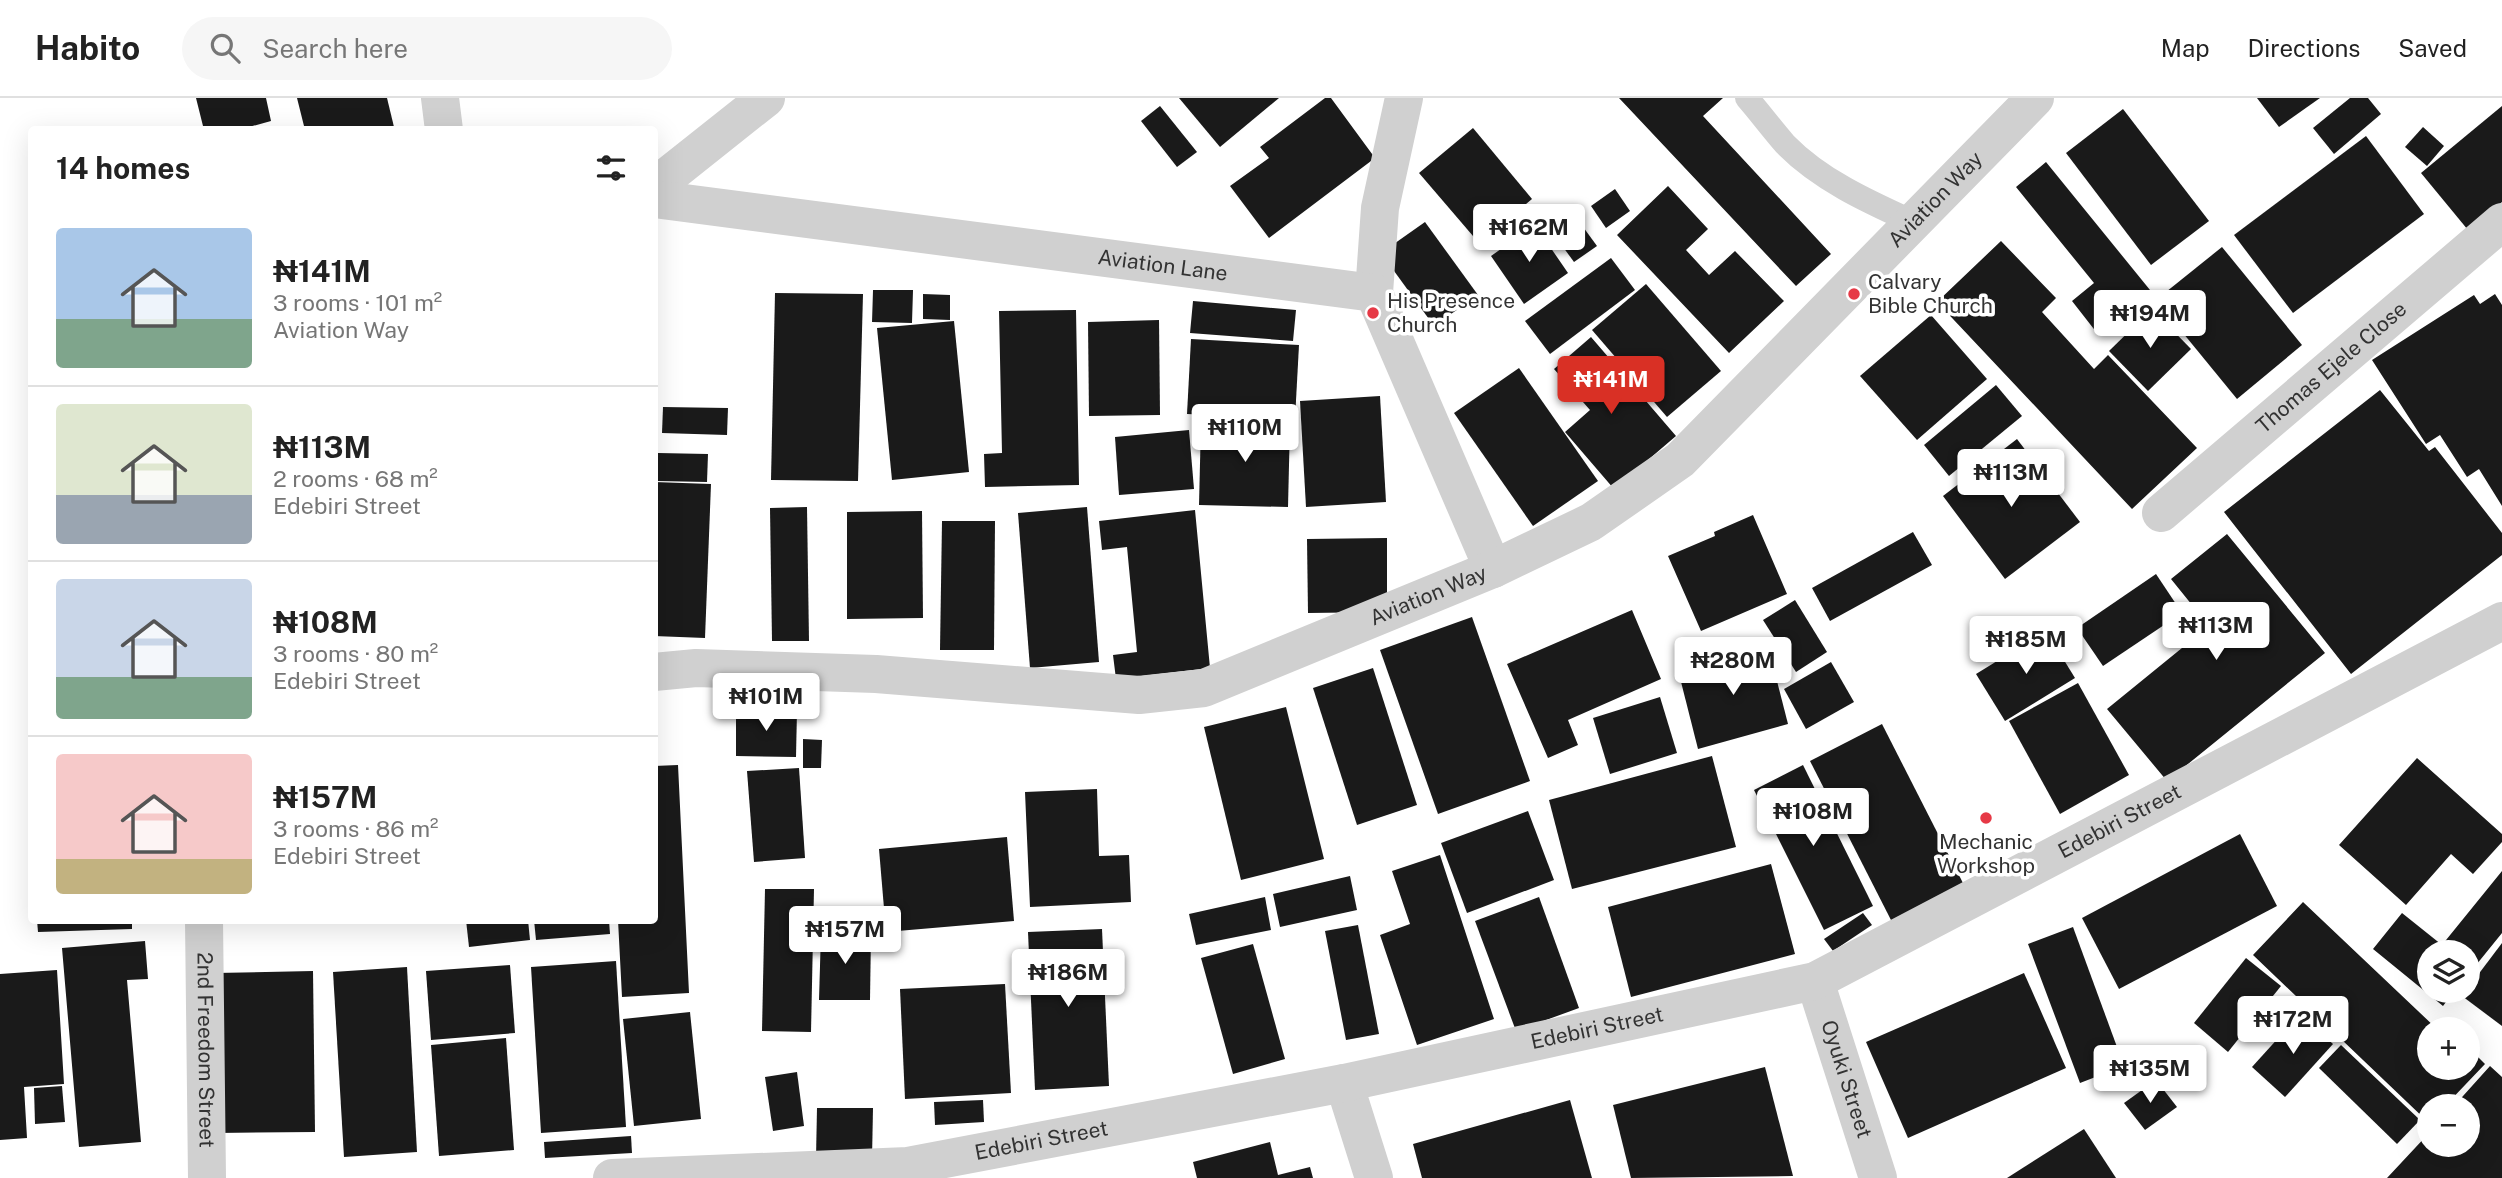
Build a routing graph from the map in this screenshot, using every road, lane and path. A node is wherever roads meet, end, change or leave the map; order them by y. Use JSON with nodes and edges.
{"nodes":[{"id":1,"x":440,"y":98,"type":"edge"},
{"id":2,"x":766,"y":98,"type":"edge"},
{"id":3,"x":1404,"y":98,"type":"edge"},
{"id":4,"x":1747,"y":98,"type":"edge"},
{"id":5,"x":2035,"y":98,"type":"edge"},
{"id":6,"x":444,"y":126,"type":"edge"},
{"id":7,"x":658,"y":184,"type":"edge"},
{"id":8,"x":658,"y":200,"type":"edge"},
{"id":9,"x":1913,"y":222,"type":"junction"},
{"id":10,"x":2502,"y":222,"type":"edge"},
{"id":11,"x":1374,"y":293,"type":"junction"},
{"id":12,"x":2161,"y":513,"type":"dead end"},
{"id":13,"x":1493,"y":569,"type":"junction"},
{"id":14,"x":2502,"y":621,"type":"edge"},
{"id":15,"x":658,"y":672,"type":"edge"},
{"id":16,"x":204,"y":924,"type":"edge"},
{"id":17,"x":1815,"y":981,"type":"junction"},
{"id":18,"x":1344,"y":1083,"type":"junction"},
{"id":19,"x":910,"y":1172,"type":"edge"},
{"id":20,"x":659,"y":1176,"type":"edge"},
{"id":21,"x":207,"y":1178,"type":"edge"},
{"id":22,"x":612,"y":1178,"type":"edge"},
{"id":23,"x":1374,"y":1178,"type":"edge"},
{"id":24,"x":1878,"y":1178,"type":"edge"}],
"edges":[{"from":1,"to":6,"type":"street"},
{"from":2,"to":7,"type":"street"},
{"from":3,"to":11,"type":"street"},
{"from":4,"to":9,"type":"lane"},
{"from":5,"to":9,"type":"street","name":"Aviation Way"},
{"from":8,"to":11,"type":"street","name":"Aviation Lane"},
{"from":9,"to":13,"type":"street","name":"Aviation Way"},
{"from":10,"to":12,"type":"street","name":"Thomas Ejele Close"},
{"from":11,"to":13,"type":"street"},
{"from":13,"to":15,"type":"street","name":"Aviation Way"},
{"from":14,"to":17,"type":"street","name":"Edebiri Street"},
{"from":16,"to":21,"type":"street","name":"2nd Freedom Street"},
{"from":17,"to":18,"type":"street","name":"Edebiri Street"},
{"from":17,"to":24,"type":"street","name":"Oyuki Street"},
{"from":18,"to":19,"type":"street","name":"Edebiri Street"},
{"from":18,"to":23,"type":"street"},
{"from":19,"to":20,"type":"street","name":"Edebiri Street"},
{"from":20,"to":22,"type":"street","name":"Edebiri Street"}]}
